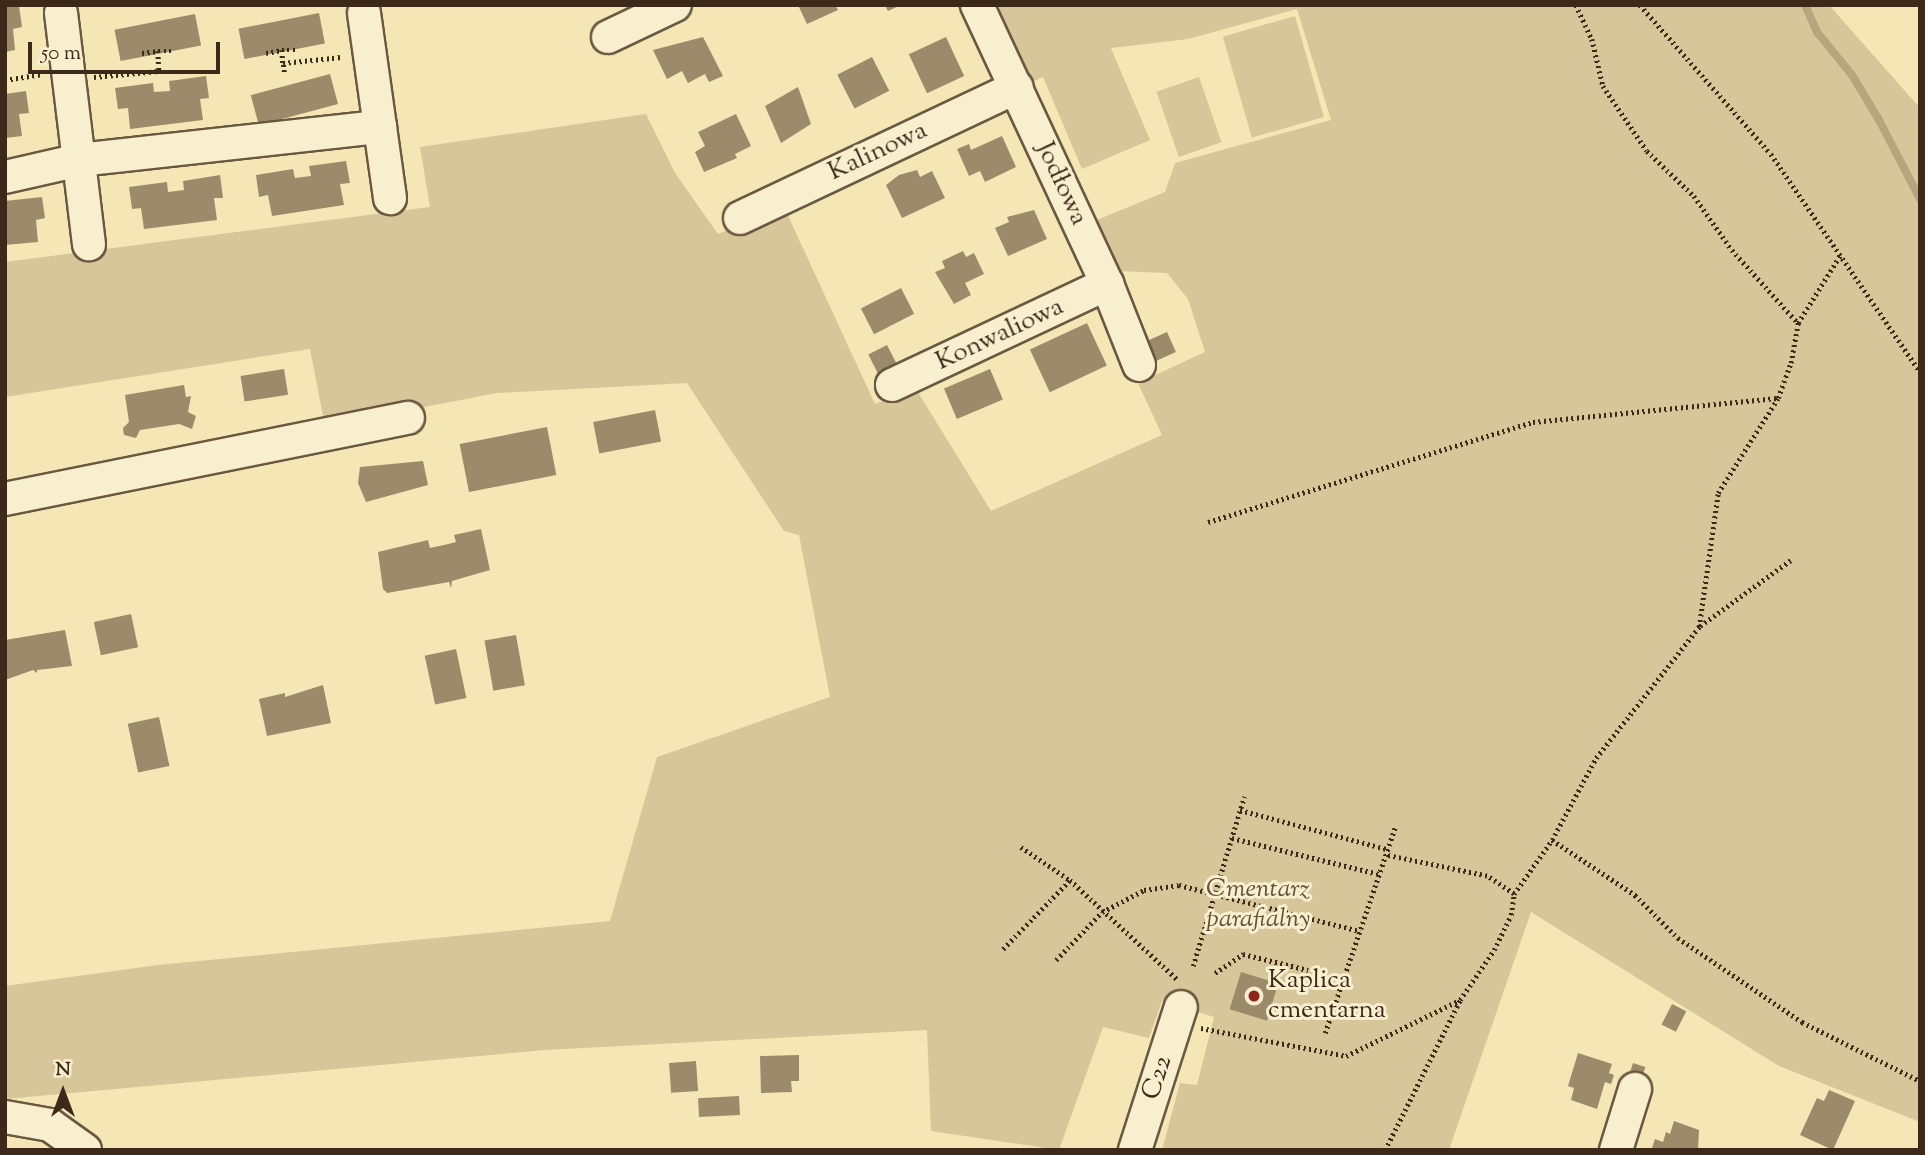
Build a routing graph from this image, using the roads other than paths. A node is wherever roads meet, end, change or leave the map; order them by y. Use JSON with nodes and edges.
{"nodes":[{"id":1,"x":675,"y":5,"type":"edge"},
{"id":2,"x":977,"y":5,"type":"edge"},
{"id":3,"x":61,"y":13,"type":"dead end"},
{"id":4,"x":364,"y":13,"type":"dead end"},
{"id":5,"x":608,"y":37,"type":"dead end"},
{"id":6,"x":1017,"y":87,"type":"junction"},
{"id":7,"x":380,"y":127,"type":"junction"},
{"id":8,"x":79,"y":160,"type":"junction"},
{"id":9,"x":5,"y":177,"type":"edge"},
{"id":10,"x":390,"y":198,"type":"dead end"},
{"id":11,"x":740,"y":218,"type":"dead end"},
{"id":12,"x":89,"y":244,"type":"dead end"},
{"id":13,"x":1107,"y":284,"type":"junction"},
{"id":14,"x":1139,"y":365,"type":"dead end"},
{"id":15,"x":892,"y":385,"type":"dead end"},
{"id":16,"x":408,"y":418,"type":"dead end"},
{"id":17,"x":5,"y":499,"type":"edge"},
{"id":18,"x":1180,"y":1004,"type":"road end"},
{"id":19,"x":1636,"y":1089,"type":"dead end"},
{"id":20,"x":5,"y":1117,"type":"edge"},
{"id":21,"x":85,"y":1150,"type":"edge"},
{"id":22,"x":1135,"y":1150,"type":"edge"},
{"id":23,"x":1616,"y":1150,"type":"edge"}],
"edges":[{"from":1,"to":5,"type":"street"},
{"from":2,"to":6,"type":"street","name":"Jodłowa"},
{"from":3,"to":8,"type":"street"},
{"from":4,"to":7,"type":"street"},
{"from":6,"to":11,"type":"street","name":"Kalinowa"},
{"from":6,"to":13,"type":"street","name":"Jodłowa"},
{"from":7,"to":8,"type":"street"},
{"from":7,"to":10,"type":"street"},
{"from":8,"to":9,"type":"street"},
{"from":8,"to":12,"type":"street"},
{"from":13,"to":14,"type":"street","name":"Jodłowa"},
{"from":13,"to":15,"type":"street","name":"Konwaliowa"},
{"from":16,"to":17,"type":"street"},
{"from":18,"to":22,"type":"street","name":"C22"},
{"from":19,"to":23,"type":"street"},
{"from":20,"to":21,"type":"street"}]}
